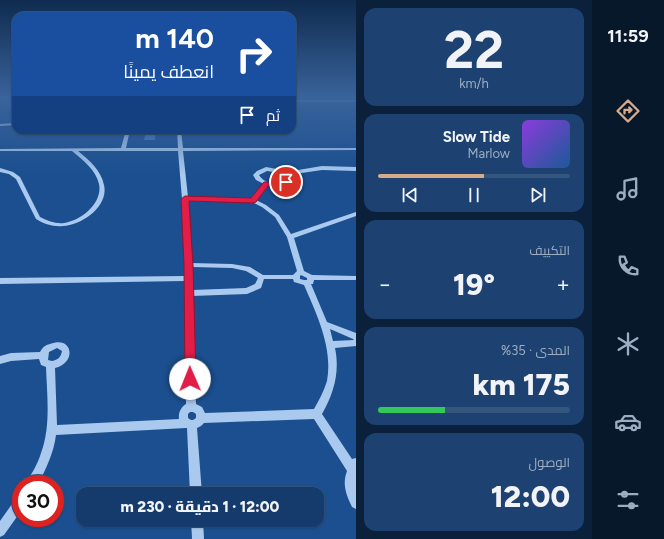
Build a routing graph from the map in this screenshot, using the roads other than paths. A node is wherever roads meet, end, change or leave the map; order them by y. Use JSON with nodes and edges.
{"nodes":[{"id":1,"x":12,"y":124,"type":"edge"},
{"id":2,"x":0,"y":125,"type":"edge"},
{"id":3,"x":127,"y":134,"type":"edge"},
{"id":4,"x":178,"y":134,"type":"edge"},
{"id":5,"x":180,"y":149,"type":"junction"},
{"id":6,"x":356,"y":149,"type":"edge"},
{"id":7,"x":0,"y":150,"type":"edge"},
{"id":8,"x":73,"y":150,"type":"junction"},
{"id":9,"x":123,"y":150,"type":"junction"},
{"id":10,"x":356,"y":169,"type":"edge"},
{"id":11,"x":0,"y":170,"type":"edge"},
{"id":12,"x":285,"y":174,"type":"junction"},
{"id":13,"x":267,"y":184,"type":"junction"},
{"id":14,"x":185,"y":199,"type":"junction"},
{"id":15,"x":253,"y":200,"type":"junction"},
{"id":16,"x":356,"y":214,"type":"edge"},
{"id":17,"x":290,"y":237,"type":"junction"},
{"id":18,"x":188,"y":265,"type":"junction"},
{"id":19,"x":298,"y":275,"type":"junction"},
{"id":20,"x":262,"y":277,"type":"junction"},
{"id":21,"x":189,"y":278,"type":"junction"},
{"id":22,"x":356,"y":278,"type":"edge"},
{"id":23,"x":309,"y":280,"type":"junction"},
{"id":24,"x":0,"y":281,"type":"edge"},
{"id":25,"x":189,"y":293,"type":"junction"},
{"id":26,"x":325,"y":324,"type":"junction"},
{"id":27,"x":356,"y":337,"type":"edge"},
{"id":28,"x":356,"y":343,"type":"edge"},
{"id":29,"x":329,"y":345,"type":"junction"},
{"id":30,"x":43,"y":355,"type":"junction"},
{"id":31,"x":0,"y":360,"type":"edge"},
{"id":32,"x":50,"y":365,"type":"junction"},
{"id":33,"x":191,"y":408,"type":"junction"},
{"id":34,"x":317,"y":414,"type":"junction"},
{"id":35,"x":201,"y":418,"type":"junction"},
{"id":36,"x":189,"y":424,"type":"junction"},
{"id":37,"x":53,"y":430,"type":"junction"},
{"id":38,"x":354,"y":466,"type":"edge"},
{"id":39,"x":36,"y":475,"type":"edge"},
{"id":40,"x":195,"y":487,"type":"edge"},
{"id":41,"x":356,"y":503,"type":"edge"},
{"id":42,"x":12,"y":514,"type":"edge"},
{"id":43,"x":197,"y":527,"type":"edge"},
{"id":44,"x":0,"y":531,"type":"edge"},
{"id":45,"x":198,"y":539,"type":"edge"}],
"edges":[{"from":1,"to":2,"type":"street"},
{"from":3,"to":9,"type":"street"},
{"from":4,"to":5,"type":"street"},
{"from":5,"to":6,"type":"street"},
{"from":5,"to":9,"type":"street"},
{"from":5,"to":14,"type":"street"},
{"from":7,"to":8,"type":"street"},
{"from":8,"to":9,"type":"street"},
{"from":8,"to":11,"type":"street"},
{"from":10,"to":12,"type":"street"},
{"from":12,"to":13,"type":"street"},
{"from":12,"to":13,"type":"street"},
{"from":13,"to":15,"type":"street"},
{"from":14,"to":15,"type":"street"},
{"from":14,"to":18,"type":"street"},
{"from":15,"to":17,"type":"street"},
{"from":16,"to":17,"type":"street"},
{"from":17,"to":19,"type":"street"},
{"from":18,"to":20,"type":"street"},
{"from":18,"to":21,"type":"street"},
{"from":19,"to":20,"type":"street"},
{"from":19,"to":23,"type":"street"},
{"from":20,"to":25,"type":"street"},
{"from":21,"to":24,"type":"street"},
{"from":21,"to":25,"type":"street"},
{"from":22,"to":23,"type":"street"},
{"from":23,"to":26,"type":"street"},
{"from":25,"to":33,"type":"street"},
{"from":26,"to":27,"type":"street"},
{"from":26,"to":29,"type":"street"},
{"from":28,"to":29,"type":"street"},
{"from":29,"to":34,"type":"street"},
{"from":30,"to":31,"type":"street"},
{"from":30,"to":32,"type":"street"},
{"from":30,"to":32,"type":"street"},
{"from":32,"to":37,"type":"street"},
{"from":33,"to":35,"type":"street"},
{"from":33,"to":36,"type":"street"},
{"from":34,"to":35,"type":"street"},
{"from":34,"to":38,"type":"street"},
{"from":35,"to":36,"type":"street"},
{"from":36,"to":37,"type":"street"},
{"from":36,"to":40,"type":"street"},
{"from":37,"to":39,"type":"street"},
{"from":38,"to":41,"type":"street"},
{"from":42,"to":44,"type":"street"},
{"from":43,"to":45,"type":"street"}]}
